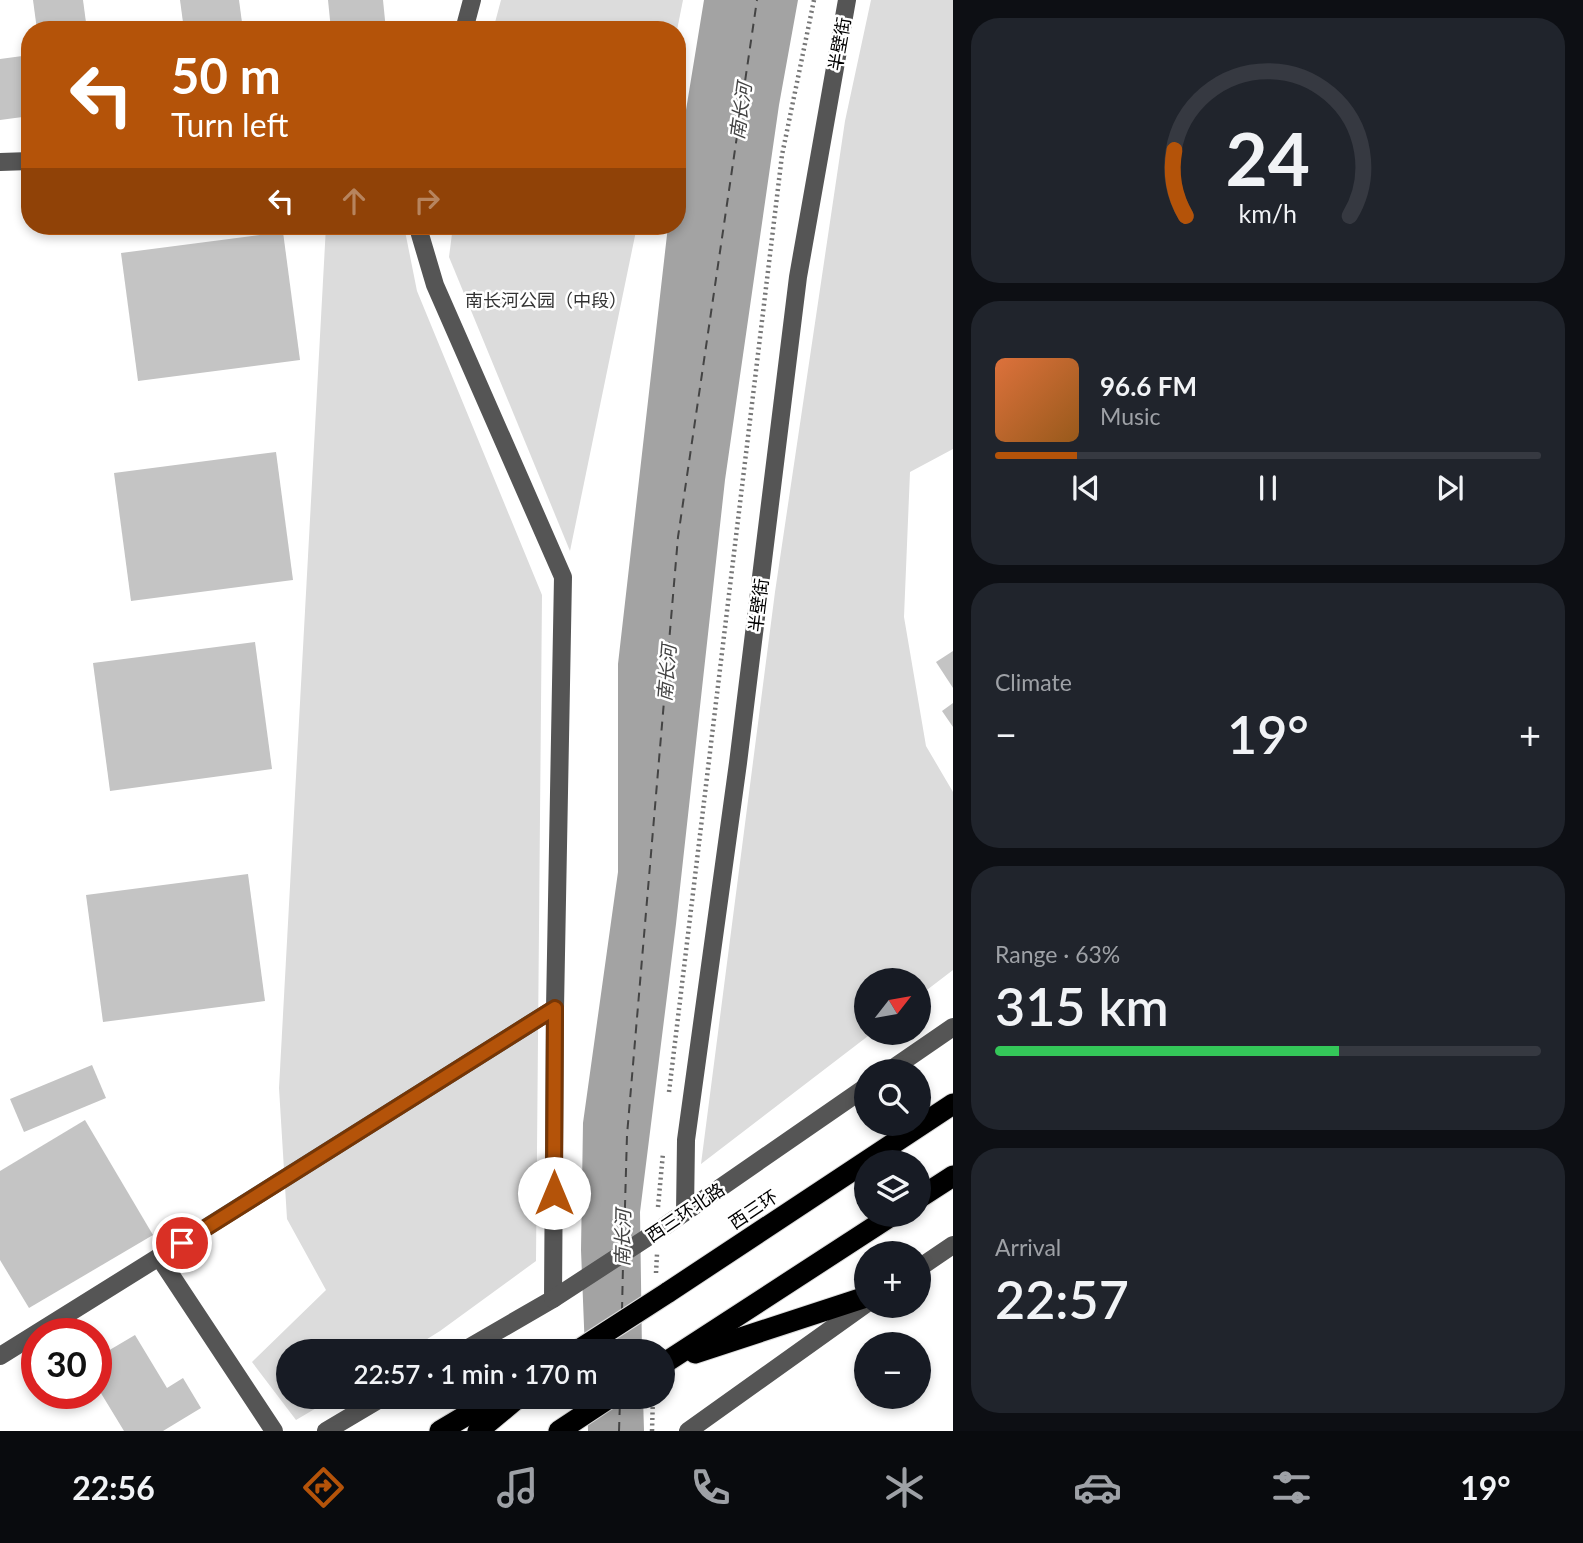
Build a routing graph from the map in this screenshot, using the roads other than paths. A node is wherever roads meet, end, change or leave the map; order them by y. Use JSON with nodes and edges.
{"nodes":[{"id":1,"x":472,"y":0,"type":"edge"},
{"id":2,"x":847,"y":0,"type":"edge"},
{"id":3,"x":466,"y":21,"type":"edge"},
{"id":4,"x":21,"y":161,"type":"edge"},
{"id":5,"x":0,"y":162,"type":"edge"},
{"id":6,"x":420,"y":235,"type":"edge"},
{"id":7,"x":555,"y":1008,"type":"junction"},
{"id":8,"x":953,"y":1027,"type":"edge"},
{"id":9,"x":906,"y":1059,"type":"edge"},
{"id":10,"x":854,"y":1095,"type":"edge"},
{"id":11,"x":953,"y":1104,"type":"edge"},
{"id":12,"x":953,"y":1176,"type":"edge"},
{"id":13,"x":931,"y":1190,"type":"edge"},
{"id":14,"x":685,"y":1212,"type":"junction"},
{"id":15,"x":874,"y":1227,"type":"edge"},
{"id":16,"x":953,"y":1245,"type":"edge"},
{"id":17,"x":159,"y":1257,"type":"junction"},
{"id":18,"x":931,"y":1260,"type":"edge"},
{"id":19,"x":553,"y":1298,"type":"junction"},
{"id":20,"x":854,"y":1301,"type":"edge"},
{"id":21,"x":854,"y":1313,"type":"edge"},
{"id":22,"x":483,"y":1339,"type":"edge"},
{"id":23,"x":594,"y":1339,"type":"edge"},
{"id":24,"x":0,"y":1356,"type":"edge"},
{"id":25,"x":675,"y":1356,"type":"edge"},
{"id":26,"x":675,"y":1360,"type":"edge"},
{"id":27,"x":363,"y":1409,"type":"edge"},
{"id":28,"x":477,"y":1409,"type":"edge"},
{"id":29,"x":504,"y":1409,"type":"edge"},
{"id":30,"x":592,"y":1409,"type":"edge"},
{"id":31,"x":560,"y":1430,"type":"edge"},
{"id":32,"x":274,"y":1431,"type":"edge"},
{"id":33,"x":326,"y":1431,"type":"edge"},
{"id":34,"x":440,"y":1431,"type":"edge"},
{"id":35,"x":478,"y":1431,"type":"edge"},
{"id":36,"x":688,"y":1431,"type":"edge"}],
"edges":[{"from":1,"to":3,"type":"street"},
{"from":2,"to":14,"type":"street","name":"半壁街"},
{"from":4,"to":5,"type":"street"},
{"from":6,"to":7,"type":"street"},
{"from":7,"to":17,"type":"street"},
{"from":7,"to":19,"type":"street"},
{"from":8,"to":9,"type":"street"},
{"from":10,"to":14,"type":"street","name":"西三环北路"},
{"from":11,"to":23,"type":"highway","name":"西三环","bridge":true},
{"from":12,"to":13,"type":"highway"},
{"from":14,"to":19,"type":"street","name":"西三环北路","bridge":true},
{"from":15,"to":25,"type":"highway"},
{"from":16,"to":18,"type":"street"},
{"from":17,"to":24,"type":"street"},
{"from":17,"to":32,"type":"street"},
{"from":19,"to":22,"type":"street","name":"西三环北路"},
{"from":20,"to":26,"type":"highway"},
{"from":21,"to":36,"type":"street"},
{"from":27,"to":33,"type":"street"},
{"from":28,"to":34,"type":"highway"},
{"from":29,"to":35,"type":"highway"},
{"from":30,"to":31,"type":"highway"}]}
